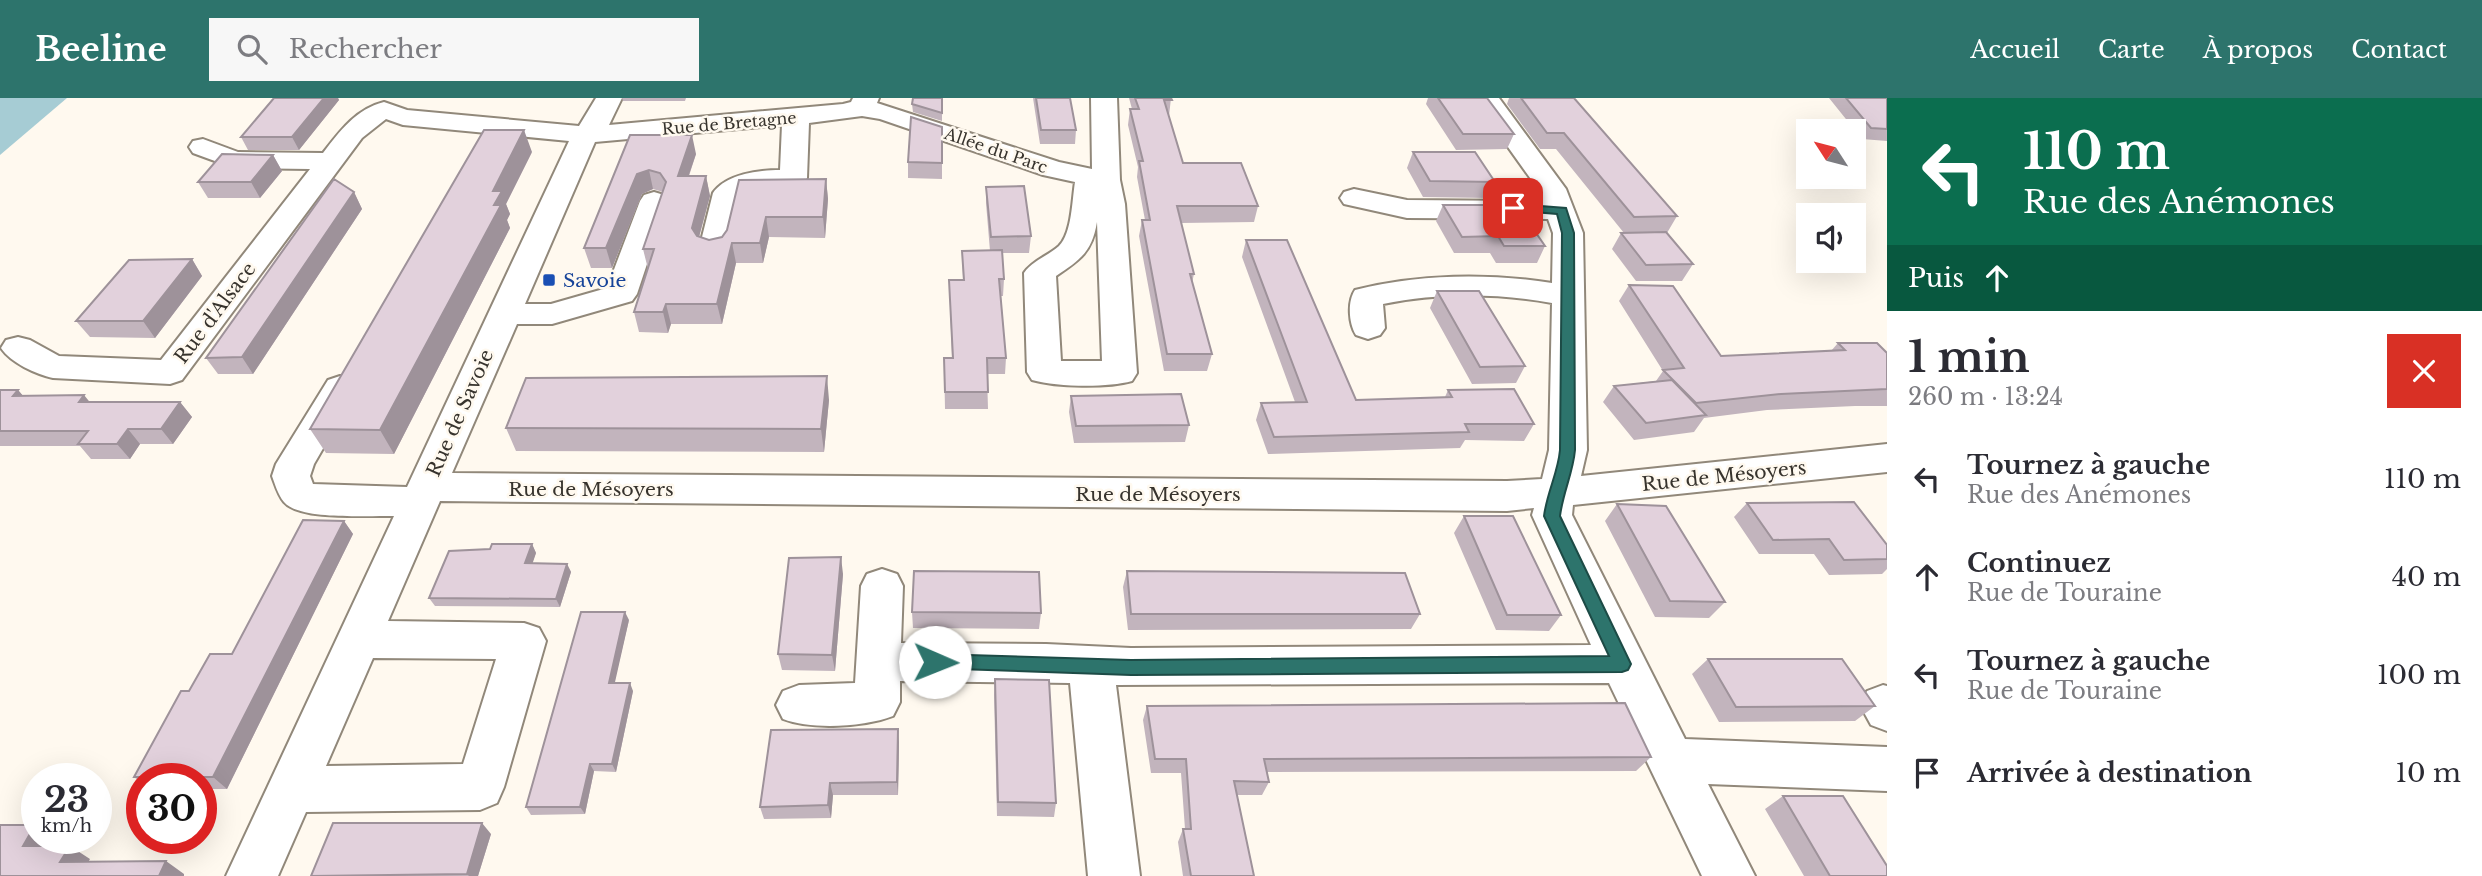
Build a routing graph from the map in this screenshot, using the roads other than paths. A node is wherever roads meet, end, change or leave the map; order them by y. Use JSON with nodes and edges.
{"nodes":[{"id":1,"x":609,"y":98,"type":"edge"},
{"id":2,"x":1104,"y":98,"type":"edge"},
{"id":3,"x":1486,"y":98,"type":"edge"},
{"id":4,"x":864,"y":103,"type":"edge"},
{"id":5,"x":383,"y":104,"type":"edge"},
{"id":6,"x":796,"y":117,"type":"junction"},
{"id":7,"x":585,"y":135,"type":"junction"},
{"id":8,"x":203,"y":148,"type":"dead end"},
{"id":9,"x":330,"y":161,"type":"junction"},
{"id":10,"x":1098,"y":179,"type":"junction"},
{"id":11,"x":1354,"y":198,"type":"dead end"},
{"id":12,"x":654,"y":201,"type":"dead end"},
{"id":13,"x":1562,"y":211,"type":"junction"},
{"id":14,"x":1111,"y":237,"type":"junction"},
{"id":15,"x":1079,"y":241,"type":"junction"},
{"id":16,"x":714,"y":249,"type":"edge"},
{"id":17,"x":1569,"y":296,"type":"junction"},
{"id":18,"x":505,"y":314,"type":"junction"},
{"id":19,"x":1367,"y":328,"type":"dead end"},
{"id":20,"x":18,"y":348,"type":"dead end"},
{"id":21,"x":358,"y":357,"type":"edge"},
{"id":22,"x":1887,"y":458,"type":"edge"},
{"id":23,"x":1555,"y":492,"type":"junction"},
{"id":24,"x":424,"y":495,"type":"junction"},
{"id":25,"x":882,"y":586,"type":"dead end"},
{"id":26,"x":359,"y":639,"type":"junction"},
{"id":27,"x":879,"y":662,"type":"junction"},
{"id":28,"x":1622,"y":664,"type":"junction"},
{"id":29,"x":1091,"y":666,"type":"junction"},
{"id":30,"x":799,"y":705,"type":"dead end"},
{"id":31,"x":1672,"y":761,"type":"junction"},
{"id":32,"x":1887,"y":769,"type":"edge"},
{"id":33,"x":291,"y":789,"type":"junction"},
{"id":34,"x":252,"y":876,"type":"edge"},
{"id":35,"x":1114,"y":876,"type":"edge"},
{"id":36,"x":1729,"y":876,"type":"edge"}],
"edges":[{"from":1,"to":7,"type":"street","name":"Rue de Savoie"},
{"from":2,"to":10,"type":"street"},
{"from":3,"to":13,"type":"street"},
{"from":4,"to":6,"type":"street","name":"Rue de Bretagne"},
{"from":4,"to":10,"type":"street","name":"Allée du Parc"},
{"from":5,"to":7,"type":"street"},
{"from":5,"to":9,"type":"street","name":"Rue d'Alsace"},
{"from":6,"to":7,"type":"street","name":"Rue de Bretagne"},
{"from":6,"to":16,"type":"street"},
{"from":7,"to":18,"type":"street","name":"Rue de Savoie"},
{"from":8,"to":9,"type":"street"},
{"from":9,"to":20,"type":"street","name":"Rue d'Alsace"},
{"from":10,"to":14,"type":"street"},
{"from":10,"to":15,"type":"street"},
{"from":11,"to":13,"type":"street"},
{"from":12,"to":18,"type":"street"},
{"from":13,"to":17,"type":"street"},
{"from":14,"to":15,"type":"street"},
{"from":14,"to":15,"type":"street"},
{"from":17,"to":19,"type":"street"},
{"from":17,"to":23,"type":"street"},
{"from":18,"to":24,"type":"street","name":"Rue de Savoie"},
{"from":21,"to":24,"type":"street","name":"Rue de Mésoyers"},
{"from":22,"to":23,"type":"street","name":"Rue de Mésoyers"},
{"from":23,"to":24,"type":"street","name":"Rue de Mésoyers"},
{"from":23,"to":28,"type":"street"},
{"from":24,"to":26,"type":"street","name":"Rue de Savoie"},
{"from":25,"to":27,"type":"street"},
{"from":26,"to":33,"type":"street","name":"Rue de Savoie"},
{"from":26,"to":33,"type":"street"},
{"from":27,"to":29,"type":"street"},
{"from":27,"to":30,"type":"street"},
{"from":28,"to":29,"type":"street"},
{"from":28,"to":31,"type":"street"},
{"from":29,"to":35,"type":"street"},
{"from":31,"to":32,"type":"street"},
{"from":31,"to":36,"type":"street"},
{"from":33,"to":34,"type":"street","name":"Rue de Savoie"}]}
